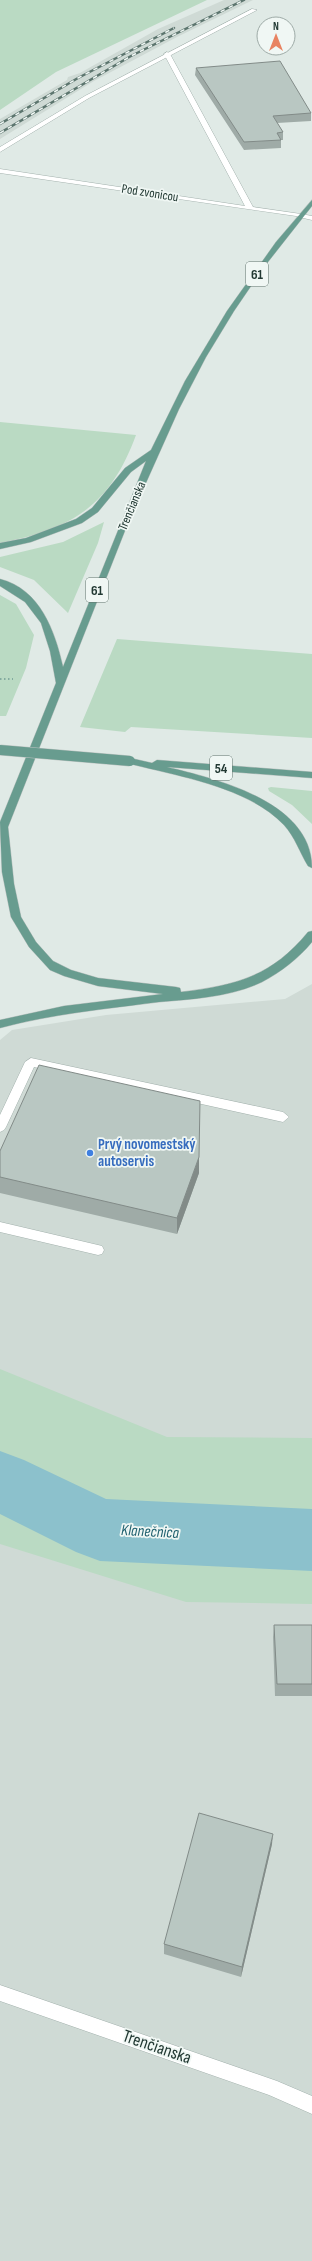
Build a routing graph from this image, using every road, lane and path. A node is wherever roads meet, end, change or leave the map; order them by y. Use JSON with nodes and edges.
{"nodes":[{"id":1,"x":254,"y":10,"type":"dead end"},
{"id":2,"x":167,"y":54,"type":"junction"},
{"id":3,"x":0,"y":150,"type":"edge"},
{"id":4,"x":0,"y":170,"type":"edge"},
{"id":5,"x":312,"y":202,"type":"edge"},
{"id":6,"x":250,"y":208,"type":"junction"},
{"id":7,"x":301,"y":216,"type":"junction"},
{"id":8,"x":312,"y":218,"type":"edge"},
{"id":9,"x":154,"y":452,"type":"junction"},
{"id":10,"x":0,"y":546,"type":"edge"},
{"id":11,"x":0,"y":582,"type":"edge"},
{"id":12,"x":0,"y":679,"type":"edge"},
{"id":13,"x":13,"y":679,"type":"dead end"},
{"id":14,"x":61,"y":682,"type":"junction"},
{"id":15,"x":0,"y":750,"type":"edge"},
{"id":16,"x":130,"y":761,"type":"junction"},
{"id":17,"x":312,"y":775,"type":"edge"},
{"id":18,"x":2,"y":830,"type":"edge"},
{"id":19,"x":312,"y":864,"type":"edge"},
{"id":20,"x":312,"y":934,"type":"edge"},
{"id":21,"x":199,"y":993,"type":"junction"},
{"id":22,"x":0,"y":1024,"type":"edge"},
{"id":23,"x":283,"y":1117,"type":"dead end"},
{"id":24,"x":0,"y":1127,"type":"edge"},
{"id":25,"x":0,"y":1227,"type":"edge"},
{"id":26,"x":98,"y":1250,"type":"dead end"},
{"id":27,"x":0,"y":1993,"type":"edge"},
{"id":28,"x":312,"y":2104,"type":"edge"}],
"edges":[{"from":1,"to":2,"type":"street"},
{"from":2,"to":3,"type":"street"},
{"from":2,"to":6,"type":"street"},
{"from":4,"to":6,"type":"street","name":"Pod zvonicou"},
{"from":5,"to":7,"type":"main road","name":"Trenčianska","number":"61"},
{"from":6,"to":7,"type":"street","name":"Pod zvonicou"},
{"from":7,"to":8,"type":"street","name":"Pod zvonicou"},
{"from":7,"to":9,"type":"main road","name":"Trenčianska","number":"61"},
{"from":9,"to":10,"type":"main road"},
{"from":9,"to":14,"type":"main road","name":"Trenčianska","number":"61"},
{"from":11,"to":14,"type":"main road"},
{"from":12,"to":13,"type":"path"},
{"from":14,"to":18,"type":"main road","name":"Trenčianska","number":"61"},
{"from":15,"to":16,"type":"main road","number":"54","bridge":true},
{"from":16,"to":17,"type":"main road","number":"54"},
{"from":16,"to":19,"type":"main road"},
{"from":18,"to":21,"type":"main road"},
{"from":20,"to":21,"type":"main road"},
{"from":21,"to":22,"type":"main road"},
{"from":23,"to":24,"type":"street"},
{"from":25,"to":26,"type":"street"},
{"from":27,"to":28,"type":"street","name":"Trenčianska"}]}
